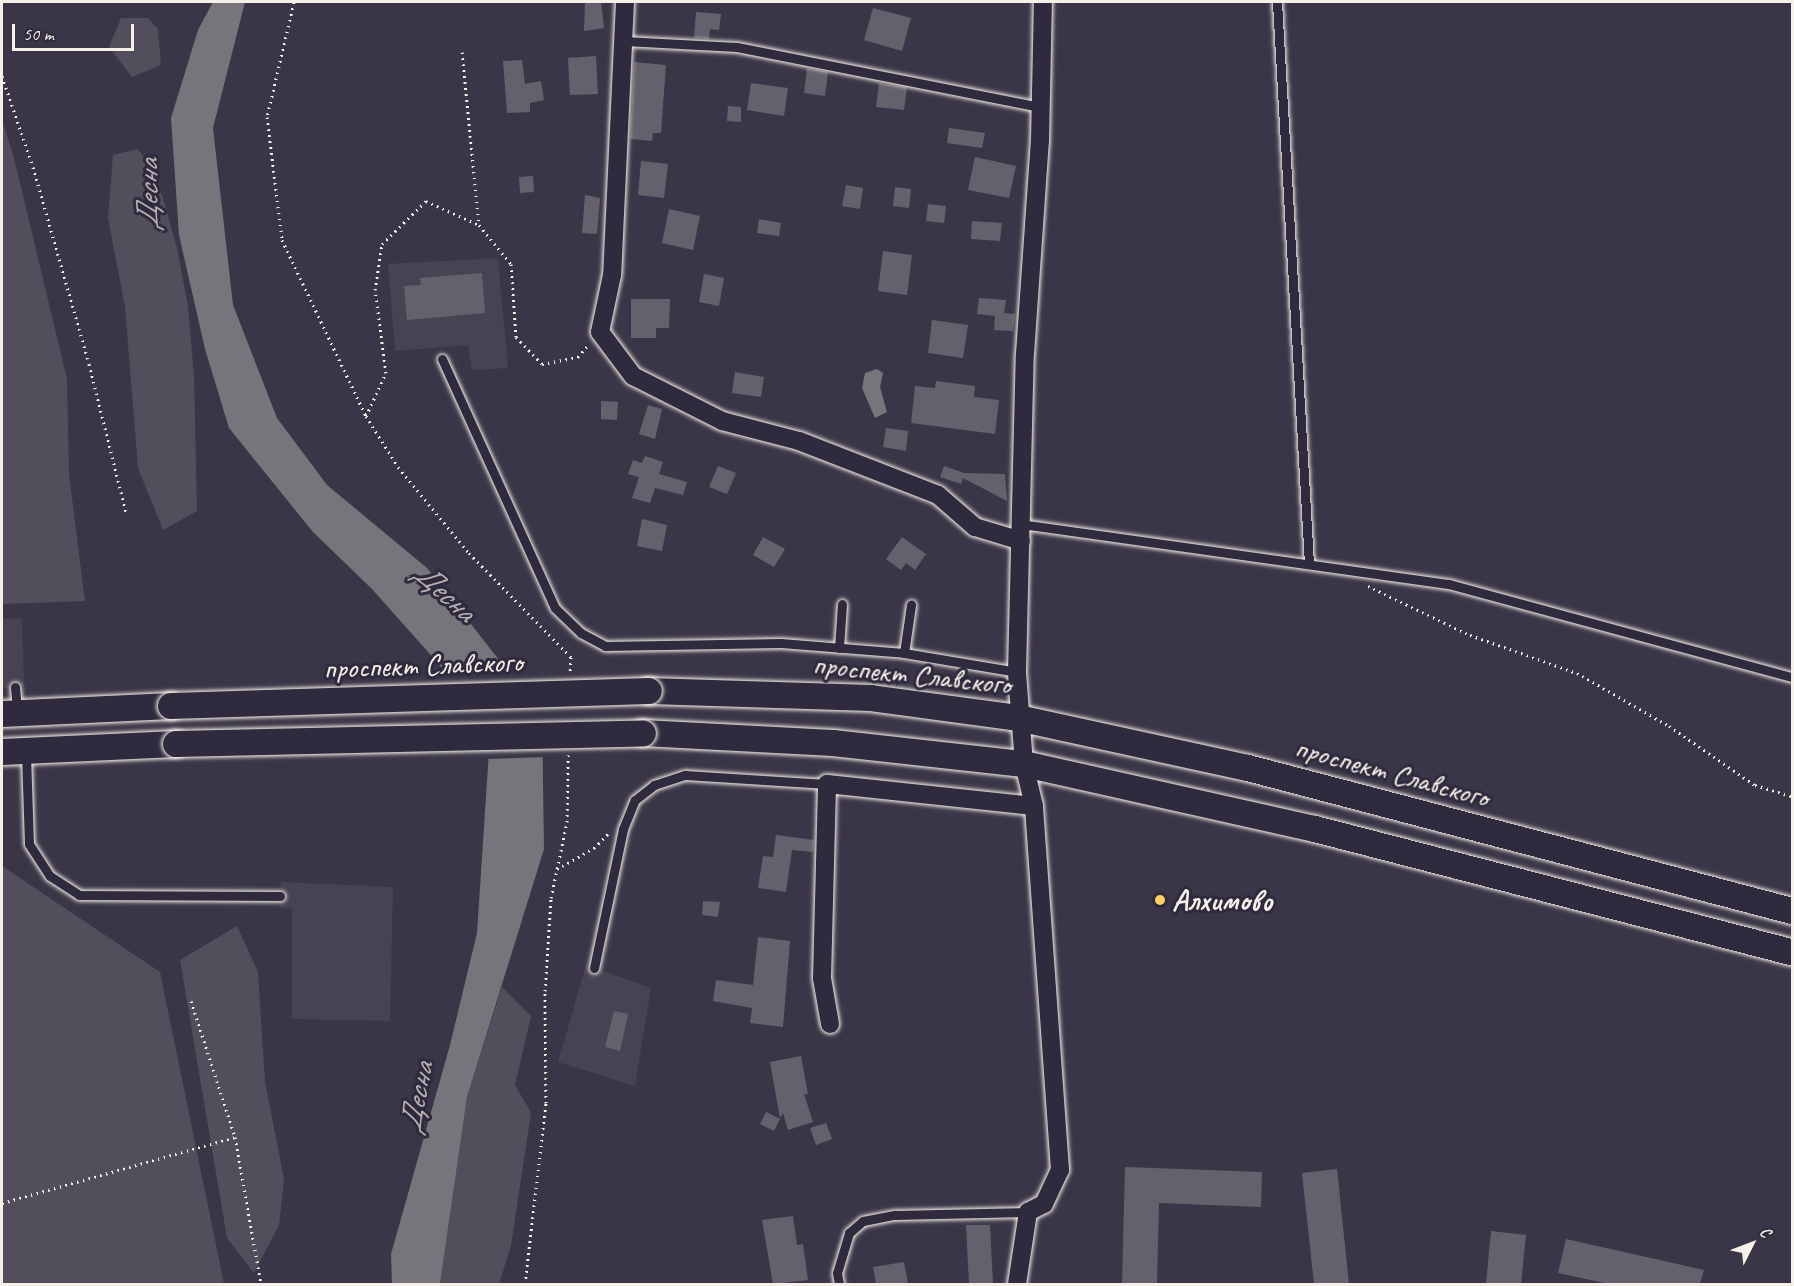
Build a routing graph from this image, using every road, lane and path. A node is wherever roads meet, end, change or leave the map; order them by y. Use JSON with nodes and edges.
{"nodes":[{"id":1,"x":294,"y":2,"type":"edge"},
{"id":2,"x":625,"y":2,"type":"edge"},
{"id":3,"x":1043,"y":2,"type":"edge"},
{"id":4,"x":1277,"y":2,"type":"edge"},
{"id":5,"x":624,"y":41,"type":"junction"},
{"id":6,"x":462,"y":52,"type":"dead end"},
{"id":7,"x":2,"y":76,"type":"edge"},
{"id":8,"x":1041,"y":107,"type":"junction"},
{"id":9,"x":479,"y":225,"type":"junction"},
{"id":10,"x":600,"y":332,"type":"junction"},
{"id":11,"x":442,"y":359,"type":"dead end"},
{"id":12,"x":366,"y":416,"type":"junction"},
{"id":13,"x":126,"y":512,"type":"dead end"},
{"id":14,"x":1021,"y":532,"type":"junction"},
{"id":15,"x":1308,"y":563,"type":"junction"},
{"id":16,"x":1366,"y":585,"type":"dead end"},
{"id":17,"x":842,"y":604,"type":"dead end"},
{"id":18,"x":911,"y":605,"type":"dead end"},
{"id":19,"x":839,"y":648,"type":"junction"},
{"id":20,"x":904,"y":653,"type":"junction"},
{"id":21,"x":1017,"y":672,"type":"junction"},
{"id":22,"x":1792,"y":676,"type":"edge"},
{"id":23,"x":570,"y":681,"type":"dead end"},
{"id":24,"x":15,"y":687,"type":"dead end"},
{"id":25,"x":9,"y":714,"type":"edge"},
{"id":26,"x":1018,"y":718,"type":"junction"},
{"id":27,"x":568,"y":751,"type":"dead end"},
{"id":28,"x":14,"y":752,"type":"edge"},
{"id":29,"x":1024,"y":764,"type":"junction"},
{"id":30,"x":827,"y":784,"type":"junction"},
{"id":31,"x":1792,"y":796,"type":"edge"},
{"id":32,"x":1034,"y":806,"type":"junction"},
{"id":33,"x":630,"y":813,"type":"junction"},
{"id":34,"x":557,"y":869,"type":"junction"},
{"id":35,"x":279,"y":896,"type":"dead end"},
{"id":36,"x":1792,"y":912,"type":"edge"},
{"id":37,"x":1792,"y":952,"type":"edge"},
{"id":38,"x":594,"y":968,"type":"dead end"},
{"id":39,"x":191,"y":1001,"type":"dead end"},
{"id":40,"x":830,"y":1024,"type":"dead end"},
{"id":41,"x":235,"y":1137,"type":"junction"},
{"id":42,"x":2,"y":1203,"type":"edge"},
{"id":43,"x":1028,"y":1212,"type":"junction"},
{"id":44,"x":261,"y":1284,"type":"edge"},
{"id":45,"x":525,"y":1284,"type":"edge"},
{"id":46,"x":838,"y":1284,"type":"edge"},
{"id":47,"x":1017,"y":1284,"type":"edge"}],
"edges":[{"from":1,"to":12,"type":"path"},
{"from":2,"to":5,"type":"street"},
{"from":3,"to":8,"type":"street"},
{"from":4,"to":15,"type":"lane"},
{"from":5,"to":8,"type":"lane"},
{"from":5,"to":10,"type":"street"},
{"from":6,"to":9,"type":"path"},
{"from":7,"to":13,"type":"path"},
{"from":8,"to":14,"type":"street"},
{"from":9,"to":10,"type":"path"},
{"from":9,"to":12,"type":"path"},
{"from":10,"to":14,"type":"street"},
{"from":11,"to":19,"type":"lane"},
{"from":12,"to":23,"type":"path"},
{"from":14,"to":15,"type":"lane"},
{"from":14,"to":21,"type":"street"},
{"from":15,"to":22,"type":"lane"},
{"from":16,"to":31,"type":"path"},
{"from":17,"to":19,"type":"lane"},
{"from":18,"to":20,"type":"lane"},
{"from":19,"to":20,"type":"lane"},
{"from":20,"to":21,"type":"lane"},
{"from":21,"to":26,"type":"street"},
{"from":24,"to":25,"type":"lane"},
{"from":25,"to":26,"type":"main road","name":"проспект Славского","bridge":true},
{"from":26,"to":29,"type":"street"},
{"from":26,"to":36,"type":"main road","name":"проспект Славского"},
{"from":27,"to":34,"type":"path"},
{"from":28,"to":29,"type":"main road","bridge":true},
{"from":28,"to":35,"type":"lane"},
{"from":29,"to":32,"type":"street"},
{"from":29,"to":37,"type":"main road"},
{"from":30,"to":32,"type":"street"},
{"from":30,"to":33,"type":"lane"},
{"from":30,"to":40,"type":"street"},
{"from":32,"to":43,"type":"street"},
{"from":33,"to":34,"type":"path"},
{"from":33,"to":38,"type":"lane"},
{"from":34,"to":45,"type":"path"},
{"from":39,"to":41,"type":"path"},
{"from":41,"to":42,"type":"path"},
{"from":41,"to":44,"type":"path"},
{"from":43,"to":46,"type":"lane"},
{"from":43,"to":47,"type":"street"}]}
